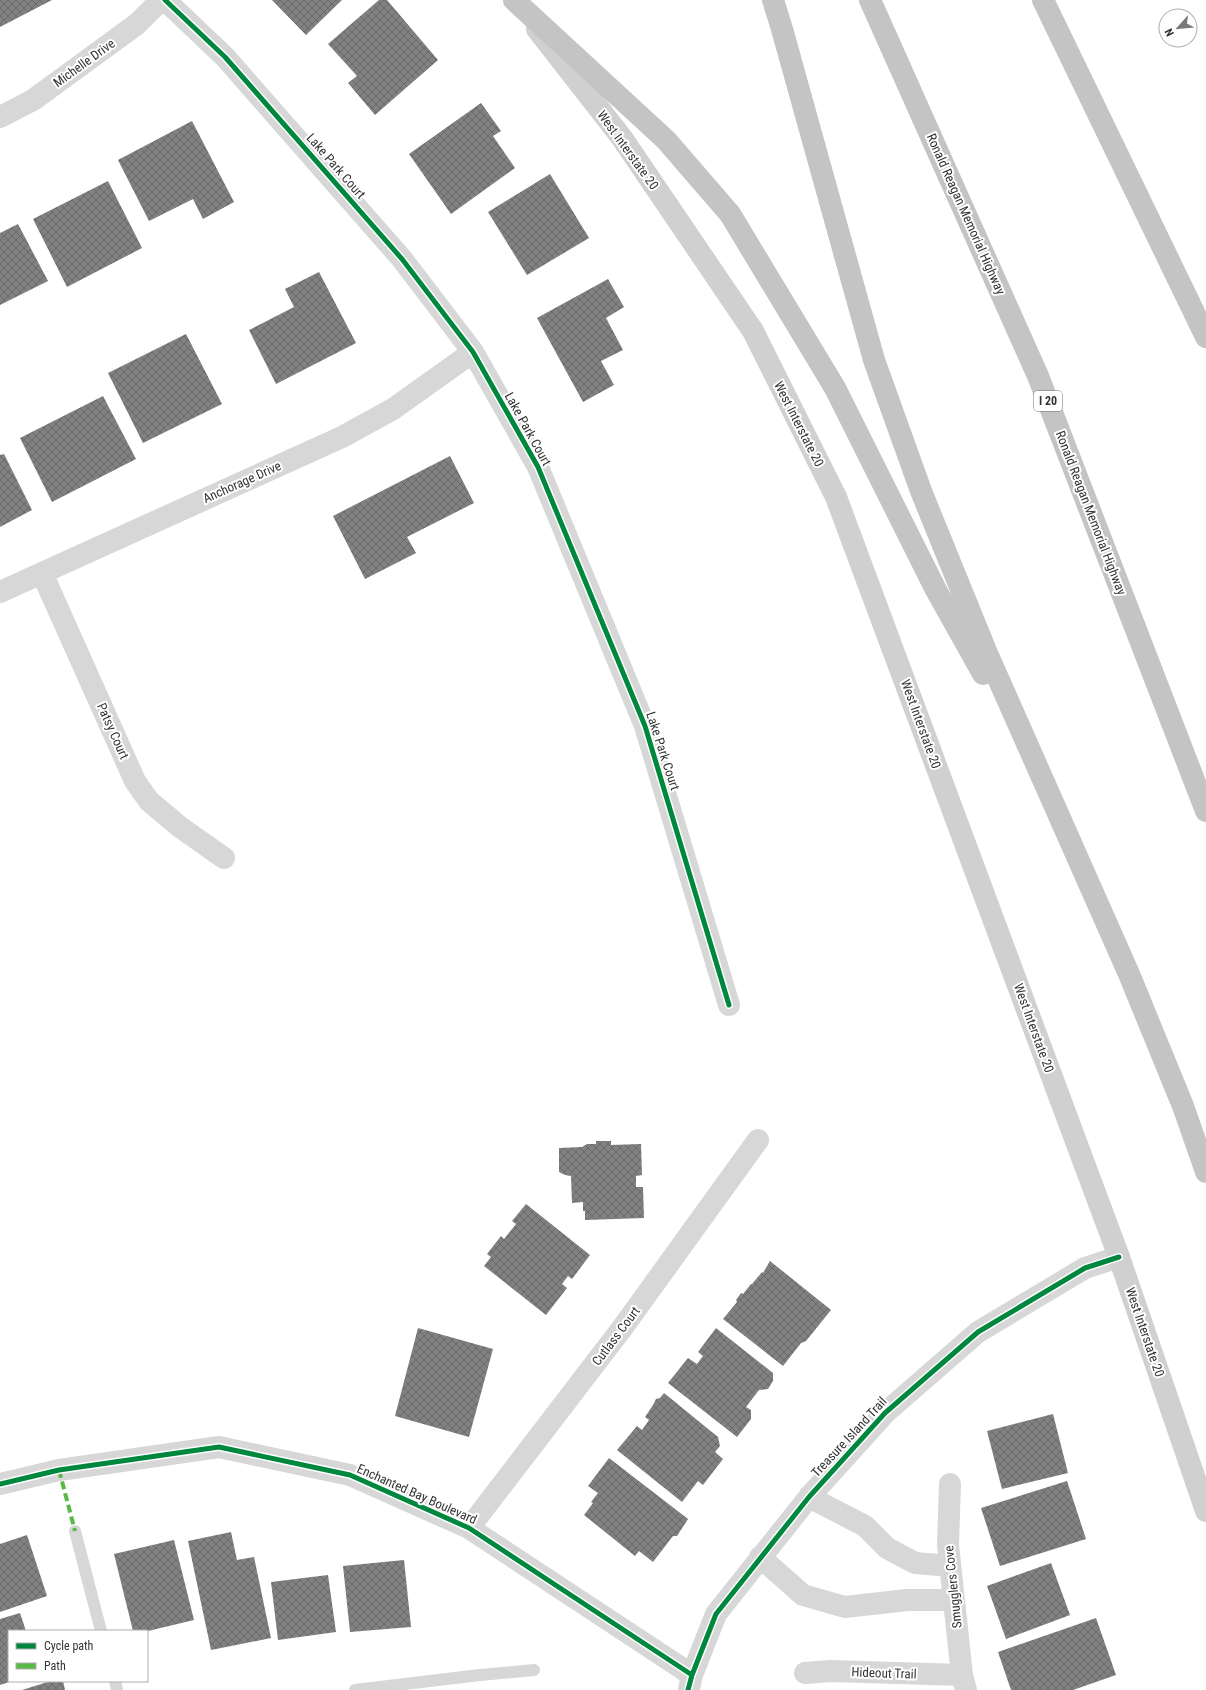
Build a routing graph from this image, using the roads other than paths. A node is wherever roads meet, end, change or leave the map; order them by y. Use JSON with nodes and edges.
{"nodes":[{"id":1,"x":162,"y":0,"type":"edge"},
{"id":2,"x":165,"y":0,"type":"edge"},
{"id":3,"x":514,"y":0,"type":"edge"},
{"id":4,"x":773,"y":0,"type":"edge"},
{"id":5,"x":870,"y":0,"type":"edge"},
{"id":6,"x":1043,"y":0,"type":"edge"},
{"id":7,"x":0,"y":116,"type":"edge"},
{"id":8,"x":1206,"y":337,"type":"edge"},
{"id":9,"x":473,"y":352,"type":"junction"},
{"id":10,"x":42,"y":573,"type":"junction"},
{"id":11,"x":0,"y":592,"type":"edge"},
{"id":12,"x":1050,"y":792,"type":"junction"},
{"id":13,"x":1206,"y":811,"type":"edge"},
{"id":14,"x":224,"y":858,"type":"dead end"},
{"id":15,"x":729,"y":1005,"type":"dead end"},
{"id":16,"x":758,"y":1140,"type":"dead end"},
{"id":17,"x":1206,"y":1172,"type":"edge"},
{"id":18,"x":1119,"y":1257,"type":"junction"},
{"id":19,"x":0,"y":1484,"type":"edge"},
{"id":20,"x":950,"y":1484,"type":"dead end"},
{"id":21,"x":809,"y":1497,"type":"junction"},
{"id":22,"x":1206,"y":1511,"type":"edge"},
{"id":23,"x":469,"y":1528,"type":"junction"},
{"id":24,"x":75,"y":1532,"type":"dead end"},
{"id":25,"x":760,"y":1557,"type":"junction"},
{"id":26,"x":950,"y":1566,"type":"junction"},
{"id":27,"x":954,"y":1600,"type":"junction"},
{"id":28,"x":101,"y":1630,"type":"edge"},
{"id":29,"x":534,"y":1670,"type":"dead end"},
{"id":30,"x":805,"y":1673,"type":"dead end"},
{"id":31,"x":690,"y":1683,"type":"edge"},
{"id":32,"x":964,"y":1683,"type":"edge"},
{"id":33,"x":355,"y":1690,"type":"edge"}],
"edges":[{"from":1,"to":7,"type":"street","name":"Michelle Drive"},
{"from":2,"to":9,"type":"street","name":"Lake Park Court"},
{"from":3,"to":12,"type":"highway"},
{"from":3,"to":18,"type":"main road","name":"West Interstate 20"},
{"from":4,"to":12,"type":"highway"},
{"from":5,"to":13,"type":"highway","name":"Ronald Reagan Memorial Highway","number":"I 20"},
{"from":6,"to":8,"type":"highway"},
{"from":9,"to":10,"type":"street","name":"Anchorage Drive"},
{"from":9,"to":15,"type":"street","name":"Lake Park Court"},
{"from":10,"to":11,"type":"street","name":"Anchorage Drive"},
{"from":10,"to":14,"type":"street","name":"Patsy Court"},
{"from":12,"to":17,"type":"highway"},
{"from":16,"to":23,"type":"street","name":"Cutlass Court"},
{"from":18,"to":21,"type":"street","name":"Treasure Island Trail"},
{"from":18,"to":22,"type":"main road","name":"West Interstate 20"},
{"from":19,"to":23,"type":"street","name":"Enchanted Bay Boulevard"},
{"from":20,"to":26,"type":"street","name":"Smugglers Cove"},
{"from":21,"to":25,"type":"street","name":"Treasure Island Trail"},
{"from":21,"to":26,"type":"street"},
{"from":23,"to":31,"type":"street","name":"Enchanted Bay Boulevard"},
{"from":24,"to":28,"type":"lane"},
{"from":25,"to":27,"type":"street"},
{"from":25,"to":31,"type":"street","name":"Treasure Island Trail"},
{"from":26,"to":27,"type":"street","name":"Smugglers Cove"},
{"from":27,"to":32,"type":"street","name":"Smugglers Cove"},
{"from":29,"to":33,"type":"lane"},
{"from":30,"to":32,"type":"street","name":"Hideout Trail"}]}
